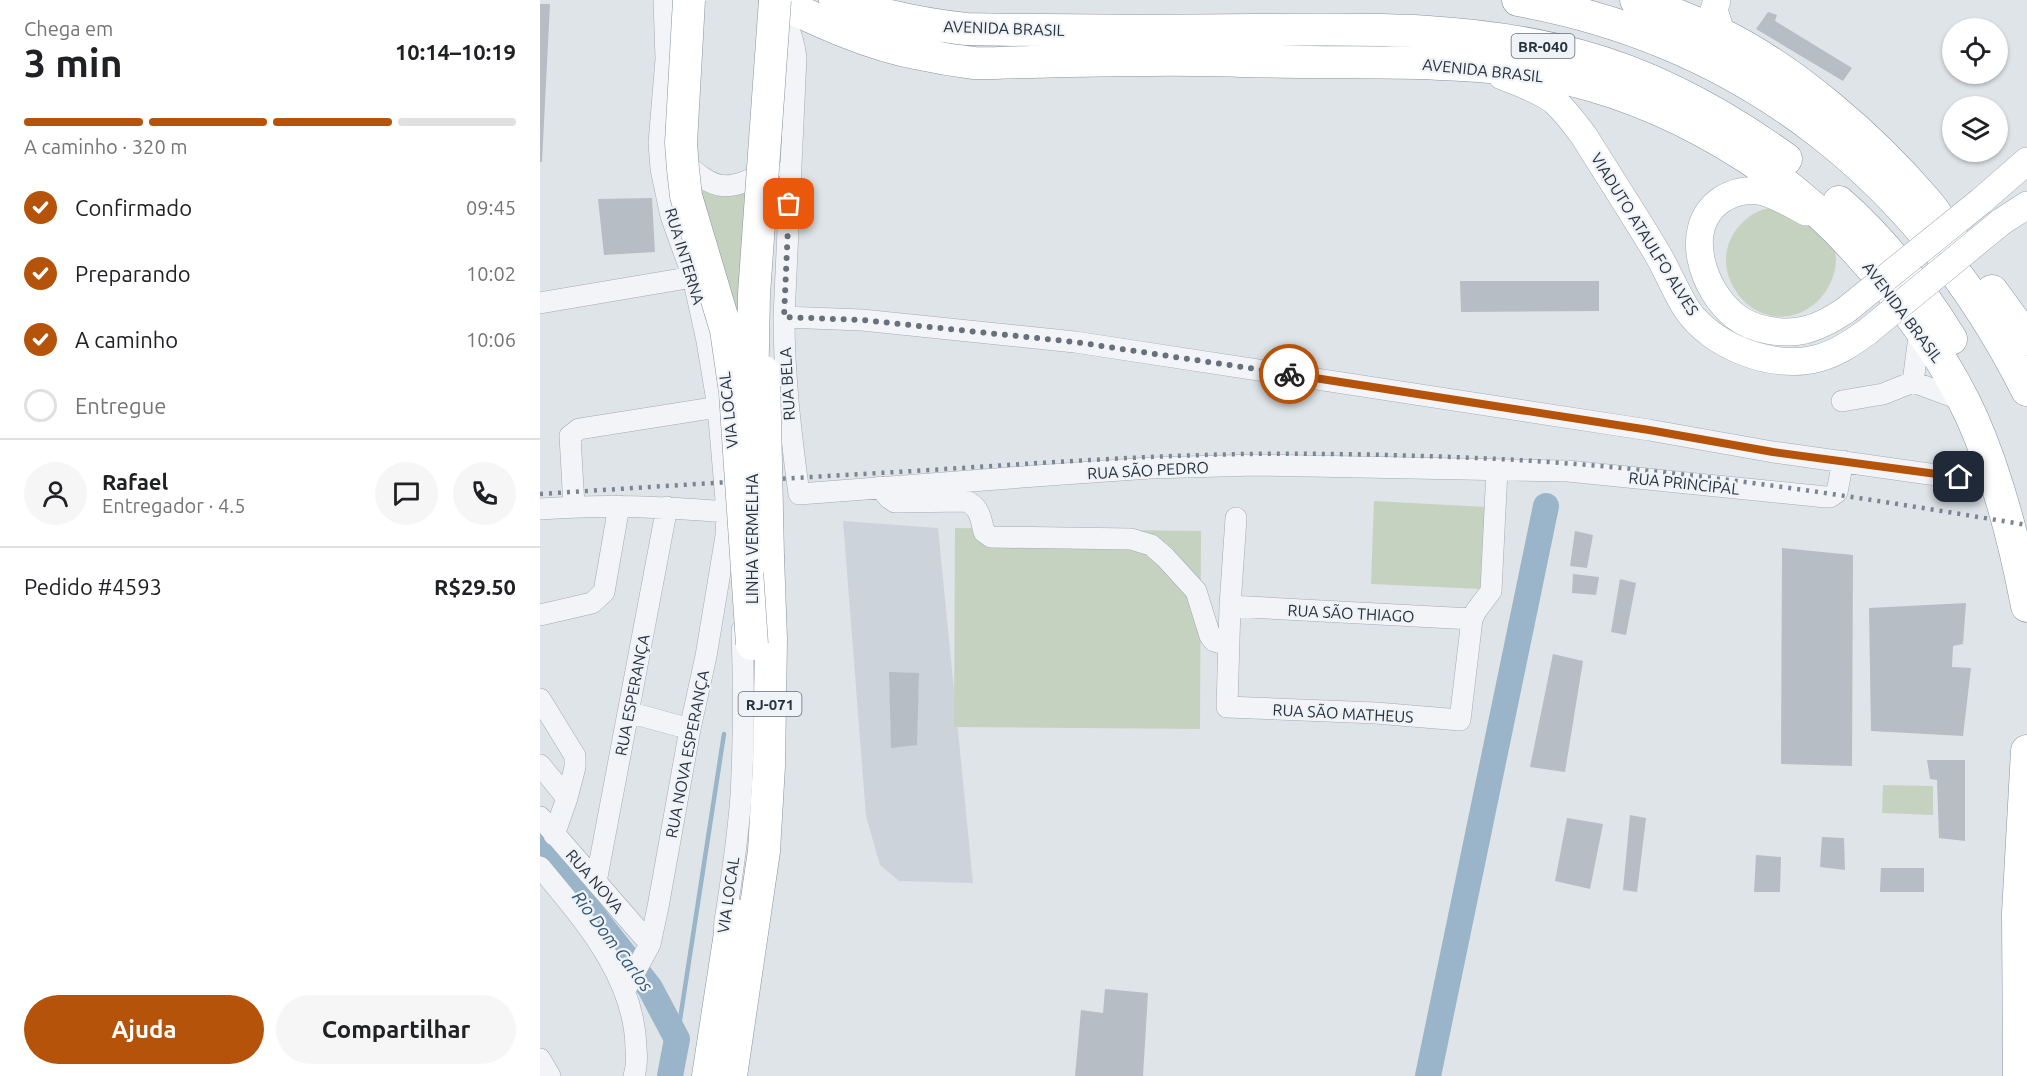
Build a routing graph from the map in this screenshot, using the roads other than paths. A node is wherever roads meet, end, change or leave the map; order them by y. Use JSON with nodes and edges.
{"nodes":[{"id":1,"x":664,"y":0,"type":"edge"},
{"id":2,"x":681,"y":0,"type":"edge"},
{"id":3,"x":689,"y":0,"type":"edge"},
{"id":4,"x":774,"y":0,"type":"edge"},
{"id":5,"x":786,"y":0,"type":"edge"},
{"id":6,"x":1518,"y":0,"type":"edge"},
{"id":7,"x":1597,"y":0,"type":"edge"},
{"id":8,"x":1636,"y":0,"type":"edge"},
{"id":9,"x":1717,"y":0,"type":"edge"},
{"id":10,"x":837,"y":15,"type":"edge"},
{"id":11,"x":885,"y":16,"type":"junction"},
{"id":12,"x":1722,"y":35,"type":"junction"},
{"id":13,"x":796,"y":57,"type":"junction"},
{"id":14,"x":1157,"y":60,"type":"junction"},
{"id":15,"x":1476,"y":66,"type":"junction"},
{"id":16,"x":667,"y":148,"type":"junction"},
{"id":17,"x":791,"y":159,"type":"junction"},
{"id":18,"x":2027,"y":161,"type":"edge"},
{"id":19,"x":1895,"y":200,"type":"junction"},
{"id":20,"x":2027,"y":205,"type":"edge"},
{"id":21,"x":1836,"y":227,"type":"junction"},
{"id":22,"x":1702,"y":263,"type":"junction"},
{"id":23,"x":1666,"y":267,"type":"junction"},
{"id":24,"x":693,"y":277,"type":"junction"},
{"id":25,"x":540,"y":303,"type":"edge"},
{"id":26,"x":784,"y":317,"type":"junction"},
{"id":27,"x":1920,"y":329,"type":"junction"},
{"id":28,"x":2027,"y":339,"type":"edge"},
{"id":29,"x":1913,"y":382,"type":"junction"},
{"id":30,"x":2027,"y":390,"type":"edge"},
{"id":31,"x":1842,"y":400,"type":"dead end"},
{"id":32,"x":1962,"y":400,"type":"junction"},
{"id":33,"x":718,"y":407,"type":"junction"},
{"id":34,"x":1843,"y":461,"type":"junction"},
{"id":35,"x":1497,"y":470,"type":"junction"},
{"id":36,"x":1994,"y":478,"type":"junction"},
{"id":37,"x":880,"y":488,"type":"junction"},
{"id":38,"x":799,"y":494,"type":"joint"},
{"id":39,"x":574,"y":506,"type":"junction"},
{"id":40,"x":619,"y":506,"type":"junction"},
{"id":41,"x":667,"y":507,"type":"junction"},
{"id":42,"x":540,"y":509,"type":"edge"},
{"id":43,"x":727,"y":512,"type":"junction"},
{"id":44,"x":1236,"y":518,"type":"dead end"},
{"id":45,"x":2027,"y":519,"type":"edge"},
{"id":46,"x":1230,"y":606,"type":"junction"},
{"id":47,"x":2027,"y":606,"type":"edge"},
{"id":48,"x":540,"y":615,"type":"edge"},
{"id":49,"x":1472,"y":620,"type":"junction"},
{"id":50,"x":752,"y":644,"type":"junction"},
{"id":51,"x":1228,"y":645,"type":"junction"},
{"id":52,"x":540,"y":699,"type":"edge"},
{"id":53,"x":628,"y":712,"type":"junction"},
{"id":54,"x":690,"y":729,"type":"junction"},
{"id":55,"x":2027,"y":751,"type":"edge"},
{"id":56,"x":540,"y":765,"type":"edge"},
{"id":57,"x":567,"y":798,"type":"junction"},
{"id":58,"x":540,"y":817,"type":"edge"},
{"id":59,"x":554,"y":835,"type":"junction"},
{"id":60,"x":2025,"y":850,"type":"edge"},
{"id":61,"x":540,"y":867,"type":"edge"},
{"id":62,"x":596,"y":882,"type":"junction"},
{"id":63,"x":647,"y":950,"type":"junction"},
{"id":64,"x":627,"y":985,"type":"junction"},
{"id":65,"x":540,"y":1059,"type":"edge"},
{"id":66,"x":550,"y":1076,"type":"edge"},
{"id":67,"x":634,"y":1076,"type":"edge"},
{"id":68,"x":700,"y":1076,"type":"edge"},
{"id":69,"x":708,"y":1076,"type":"edge"},
{"id":70,"x":731,"y":1076,"type":"edge"},
{"id":71,"x":2019,"y":1076,"type":"edge"}],
"edges":[{"from":1,"to":16,"type":"street","name":"RUA INTERNA"},
{"from":2,"to":16,"type":"street","name":"VIA LOCAL"},
{"from":3,"to":50,"type":"highway","bridge":true},
{"from":4,"to":10,"type":"highway","name":"AVENIDA BRASIL"},
{"from":4,"to":13,"type":"street","name":"RUA BELA"},
{"from":4,"to":50,"type":"highway","name":"LINHA VERMELHA","number":"RJ-071","bridge":true},
{"from":5,"to":70,"type":"highway","name":"LINHA VERMELHA","number":"RJ-071","bridge":true},
{"from":6,"to":19,"type":"highway","number":"BR-040"},
{"from":7,"to":19,"type":"highway"},
{"from":8,"to":12,"type":"highway"},
{"from":9,"to":12,"type":"main road"},
{"from":10,"to":11,"type":"highway","name":"AVENIDA BRASIL","number":"BR-040"},
{"from":10,"to":13,"type":"street"},
{"from":10,"to":14,"type":"highway","name":"AVENIDA BRASIL"},
{"from":11,"to":14,"type":"highway"},
{"from":11,"to":45,"type":"highway","name":"AVENIDA BRASIL","number":"BR-040"},
{"from":12,"to":28,"type":"highway"},
{"from":13,"to":17,"type":"street","name":"RUA BELA"},
{"from":14,"to":15,"type":"highway","name":"AVENIDA BRASIL"},
{"from":15,"to":21,"type":"highway","name":"AVENIDA BRASIL"},
{"from":15,"to":23,"type":"main road","name":"VIADUTO ATAULFO ALVES"},
{"from":16,"to":17,"type":"street"},
{"from":16,"to":24,"type":"street","name":"RUA INTERNA"},
{"from":16,"to":68,"type":"street","name":"VIA LOCAL"},
{"from":17,"to":26,"type":"street","name":"RUA BELA"},
{"from":18,"to":22,"type":"main road","name":"VIADUTO ATAULFO ALVES","bridge":true},
{"from":19,"to":30,"type":"highway","number":"BR-040"},
{"from":20,"to":23,"type":"main road","name":"VIADUTO ATAULFO ALVES","bridge":true},
{"from":21,"to":22,"type":"main road","name":"VIADUTO ATAULFO ALVES"},
{"from":21,"to":27,"type":"highway","name":"AVENIDA BRASIL"},
{"from":22,"to":23,"type":"main road"},
{"from":24,"to":25,"type":"street"},
{"from":24,"to":33,"type":"street","name":"RUA INTERNA"},
{"from":26,"to":34,"type":"street"},
{"from":26,"to":38,"type":"street","name":"RUA BELA"},
{"from":27,"to":29,"type":"street"},
{"from":27,"to":32,"type":"highway","name":"AVENIDA BRASIL"},
{"from":29,"to":31,"type":"street"},
{"from":29,"to":32,"type":"street"},
{"from":32,"to":36,"type":"highway","name":"AVENIDA BRASIL"},
{"from":33,"to":39,"type":"street"},
{"from":33,"to":43,"type":"street","name":"RUA INTERNA"},
{"from":34,"to":35,"type":"street","name":"RUA PRINCIPAL"},
{"from":34,"to":36,"type":"street"},
{"from":35,"to":37,"type":"street","name":"RUA SÃO PEDRO"},
{"from":35,"to":49,"type":"street"},
{"from":36,"to":47,"type":"highway","name":"AVENIDA BRASIL"},
{"from":37,"to":38,"type":"street","name":"RUA SÃO PEDRO"},
{"from":37,"to":51,"type":"street"},
{"from":39,"to":40,"type":"street"},
{"from":39,"to":42,"type":"street"},
{"from":40,"to":41,"type":"street"},
{"from":40,"to":48,"type":"street"},
{"from":41,"to":43,"type":"street"},
{"from":41,"to":53,"type":"street","name":"RUA ESPERANÇA"},
{"from":43,"to":54,"type":"street","name":"RUA NOVA ESPERANÇA"},
{"from":44,"to":46,"type":"street"},
{"from":46,"to":49,"type":"street","name":"RUA SÃO THIAGO"},
{"from":46,"to":51,"type":"street"},
{"from":49,"to":51,"type":"street","name":"RUA SÃO MATHEUS"},
{"from":50,"to":69,"type":"highway","name":"LINHA VERMELHA","number":"RJ-071"},
{"from":52,"to":57,"type":"street"},
{"from":53,"to":54,"type":"street"},
{"from":53,"to":62,"type":"street","name":"RUA ESPERANÇA"},
{"from":54,"to":63,"type":"street","name":"RUA NOVA ESPERANÇA"},
{"from":55,"to":60,"type":"highway"},
{"from":56,"to":57,"type":"street"},
{"from":57,"to":59,"type":"street"},
{"from":58,"to":59,"type":"street","name":"RUA NOVA"},
{"from":59,"to":62,"type":"street","name":"RUA NOVA"},
{"from":60,"to":71,"type":"highway"},
{"from":61,"to":64,"type":"street"},
{"from":62,"to":63,"type":"street","name":"RUA NOVA"},
{"from":63,"to":64,"type":"street","name":"RUA NOVA ESPERANÇA"},
{"from":64,"to":67,"type":"street"},
{"from":65,"to":66,"type":"street"}]}
